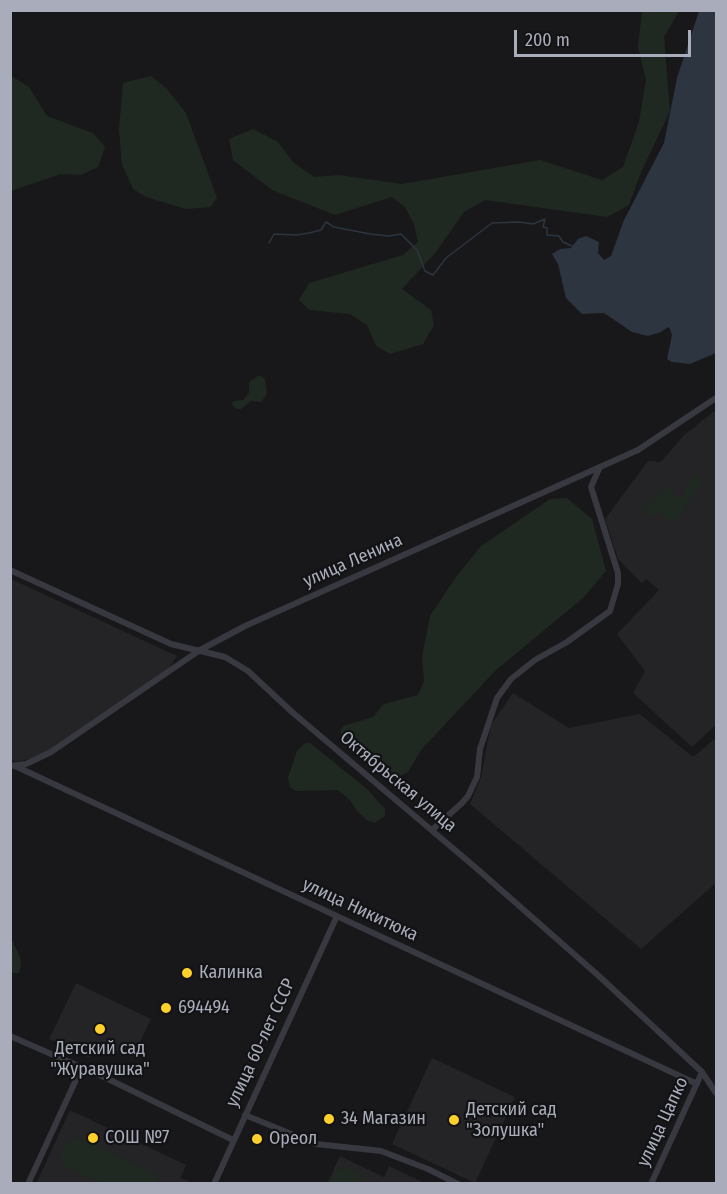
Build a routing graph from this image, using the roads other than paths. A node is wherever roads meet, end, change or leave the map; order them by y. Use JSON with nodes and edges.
{"nodes":[{"id":1,"x":717,"y":398,"type":"edge"},
{"id":2,"x":599,"y":468,"type":"junction"},
{"id":3,"x":578,"y":478,"type":"junction"},
{"id":4,"x":591,"y":487,"type":"junction"},
{"id":5,"x":10,"y":570,"type":"edge"},
{"id":6,"x":200,"y":650,"type":"junction"},
{"id":7,"x":11,"y":765,"type":"edge"},
{"id":8,"x":432,"y":830,"type":"junction"},
{"id":9,"x":337,"y":916,"type":"junction"},
{"id":10,"x":10,"y":1036,"type":"edge"},
{"id":11,"x":81,"y":1069,"type":"junction"},
{"id":12,"x":702,"y":1072,"type":"junction"},
{"id":13,"x":697,"y":1084,"type":"junction"},
{"id":14,"x":717,"y":1093,"type":"edge"},
{"id":15,"x":245,"y":1115,"type":"junction"},
{"id":16,"x":233,"y":1140,"type":"junction"},
{"id":17,"x":28,"y":1184,"type":"edge"},
{"id":18,"x":214,"y":1184,"type":"edge"},
{"id":19,"x":458,"y":1184,"type":"edge"},
{"id":20,"x":651,"y":1184,"type":"edge"}],
"edges":[{"from":1,"to":2,"type":"street","name":"улица Ленина"},
{"from":2,"to":3,"type":"street","name":"улица Ленина"},
{"from":2,"to":4,"type":"street"},
{"from":3,"to":4,"type":"street"},
{"from":3,"to":6,"type":"street","name":"улица Ленина"},
{"from":4,"to":8,"type":"street"},
{"from":5,"to":6,"type":"street","name":"Октябрьская улица"},
{"from":6,"to":7,"type":"street","name":"улица Ленина"},
{"from":6,"to":8,"type":"street","name":"Октябрьская улица"},
{"from":7,"to":9,"type":"street","name":"улица Никитюка"},
{"from":8,"to":12,"type":"street","name":"Октябрьская улица"},
{"from":9,"to":13,"type":"street","name":"улица Никитюка"},
{"from":9,"to":15,"type":"street","name":"улица 60-лет СССР"},
{"from":10,"to":11,"type":"street"},
{"from":11,"to":16,"type":"street"},
{"from":11,"to":17,"type":"street"},
{"from":12,"to":13,"type":"street","name":"улица Цапко"},
{"from":12,"to":14,"type":"street","name":"Октябрьская улица"},
{"from":13,"to":20,"type":"street","name":"улица Цапко"},
{"from":15,"to":16,"type":"street","name":"улица 60-лет СССР"},
{"from":15,"to":19,"type":"street"},
{"from":16,"to":18,"type":"street","name":"улица 60-лет СССР"}]}
